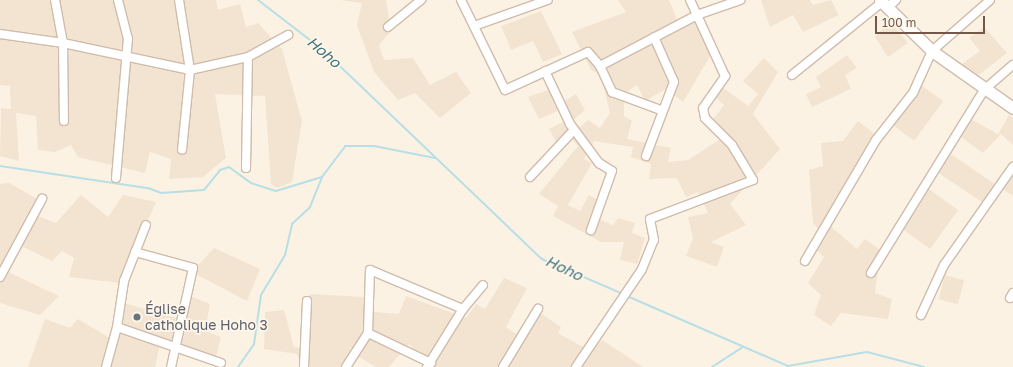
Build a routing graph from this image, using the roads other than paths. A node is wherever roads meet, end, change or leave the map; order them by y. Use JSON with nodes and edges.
{"nodes":[{"id":1,"x":55,"y":0,"type":"edge"},
{"id":2,"x":118,"y":0,"type":"edge"},
{"id":3,"x":179,"y":0,"type":"edge"},
{"id":4,"x":421,"y":0,"type":"edge"},
{"id":5,"x":461,"y":0,"type":"edge"},
{"id":6,"x":548,"y":0,"type":"edge"},
{"id":7,"x":690,"y":0,"type":"edge"},
{"id":8,"x":740,"y":0,"type":"edge"},
{"id":9,"x":896,"y":0,"type":"edge"},
{"id":10,"x":990,"y":0,"type":"edge"},
{"id":11,"x":883,"y":4,"type":"edge"},
{"id":12,"x":697,"y":15,"type":"junction"},
{"id":13,"x":474,"y":26,"type":"junction"},
{"id":14,"x":388,"y":27,"type":"dead end"},
{"id":15,"x":0,"y":34,"type":"edge"},
{"id":16,"x":288,"y":35,"type":"dead end"},
{"id":17,"x":654,"y":38,"type":"junction"},
{"id":18,"x":63,"y":43,"type":"junction"},
{"id":19,"x":932,"y":51,"type":"junction"},
{"id":20,"x":127,"y":57,"type":"junction"},
{"id":21,"x":248,"y":57,"type":"junction"},
{"id":22,"x":1013,"y":65,"type":"edge"},
{"id":23,"x":600,"y":66,"type":"junction"},
{"id":24,"x":190,"y":70,"type":"junction"},
{"id":25,"x":545,"y":71,"type":"junction"},
{"id":26,"x":792,"y":75,"type":"dead end"},
{"id":27,"x":984,"y":90,"type":"junction"},
{"id":28,"x":1013,"y":108,"type":"edge"},
{"id":29,"x":663,"y":111,"type":"junction"},
{"id":30,"x":64,"y":122,"type":"dead end"},
{"id":31,"x":574,"y":130,"type":"junction"},
{"id":32,"x":182,"y":150,"type":"dead end"},
{"id":33,"x":646,"y":156,"type":"dead end"},
{"id":34,"x":1013,"y":167,"type":"edge"},
{"id":35,"x":246,"y":168,"type":"dead end"},
{"id":36,"x":530,"y":177,"type":"dead end"},
{"id":37,"x":116,"y":178,"type":"dead end"},
{"id":38,"x":42,"y":199,"type":"dead end"},
{"id":39,"x":146,"y":225,"type":"dead end"},
{"id":40,"x":591,"y":230,"type":"dead end"},
{"id":41,"x":135,"y":252,"type":"junction"},
{"id":42,"x":805,"y":261,"type":"dead end"},
{"id":43,"x":871,"y":273,"type":"dead end"},
{"id":44,"x":0,"y":277,"type":"edge"},
{"id":45,"x":483,"y":285,"type":"dead end"},
{"id":46,"x":307,"y":301,"type":"dead end"},
{"id":47,"x":463,"y":309,"type":"junction"},
{"id":48,"x":538,"y":309,"type":"dead end"},
{"id":49,"x":921,"y":315,"type":"dead end"},
{"id":50,"x":117,"y":327,"type":"junction"},
{"id":51,"x":368,"y":333,"type":"junction"},
{"id":52,"x":176,"y":348,"type":"junction"},
{"id":53,"x":221,"y":364,"type":"dead end"},
{"id":54,"x":429,"y":365,"type":"edge"},
{"id":55,"x":106,"y":367,"type":"edge"},
{"id":56,"x":171,"y":367,"type":"edge"},
{"id":57,"x":304,"y":367,"type":"edge"},
{"id":58,"x":346,"y":367,"type":"edge"},
{"id":59,"x":503,"y":367,"type":"edge"},
{"id":60,"x":576,"y":367,"type":"edge"}],
"edges":[{"from":1,"to":18,"type":"street"},
{"from":2,"to":20,"type":"street"},
{"from":3,"to":24,"type":"street"},
{"from":4,"to":14,"type":"street"},
{"from":5,"to":13,"type":"street"},
{"from":6,"to":13,"type":"street"},
{"from":7,"to":12,"type":"street"},
{"from":8,"to":12,"type":"street"},
{"from":9,"to":11,"type":"street"},
{"from":10,"to":19,"type":"street"},
{"from":11,"to":19,"type":"street"},
{"from":11,"to":26,"type":"street"},
{"from":12,"to":17,"type":"street"},
{"from":12,"to":60,"type":"street"},
{"from":13,"to":25,"type":"street"},
{"from":15,"to":18,"type":"street"},
{"from":16,"to":21,"type":"street"},
{"from":17,"to":23,"type":"street"},
{"from":17,"to":29,"type":"street"},
{"from":18,"to":20,"type":"street"},
{"from":18,"to":30,"type":"street"},
{"from":19,"to":27,"type":"street"},
{"from":19,"to":42,"type":"street"},
{"from":20,"to":24,"type":"street"},
{"from":20,"to":37,"type":"street"},
{"from":21,"to":24,"type":"street"},
{"from":21,"to":35,"type":"street"},
{"from":22,"to":27,"type":"street"},
{"from":23,"to":25,"type":"street"},
{"from":23,"to":29,"type":"street"},
{"from":24,"to":32,"type":"street"},
{"from":25,"to":31,"type":"street"},
{"from":27,"to":28,"type":"street"},
{"from":27,"to":43,"type":"street"},
{"from":29,"to":33,"type":"street"},
{"from":31,"to":36,"type":"street"},
{"from":31,"to":40,"type":"street"},
{"from":34,"to":49,"type":"street"},
{"from":38,"to":44,"type":"street"},
{"from":39,"to":41,"type":"street"},
{"from":41,"to":50,"type":"street"},
{"from":41,"to":52,"type":"street"},
{"from":45,"to":47,"type":"street"},
{"from":46,"to":57,"type":"street"},
{"from":47,"to":51,"type":"street"},
{"from":47,"to":54,"type":"street"},
{"from":48,"to":59,"type":"street"},
{"from":50,"to":52,"type":"street"},
{"from":50,"to":55,"type":"street"},
{"from":51,"to":54,"type":"street"},
{"from":51,"to":58,"type":"street"},
{"from":52,"to":53,"type":"street"},
{"from":52,"to":56,"type":"street"}]}
